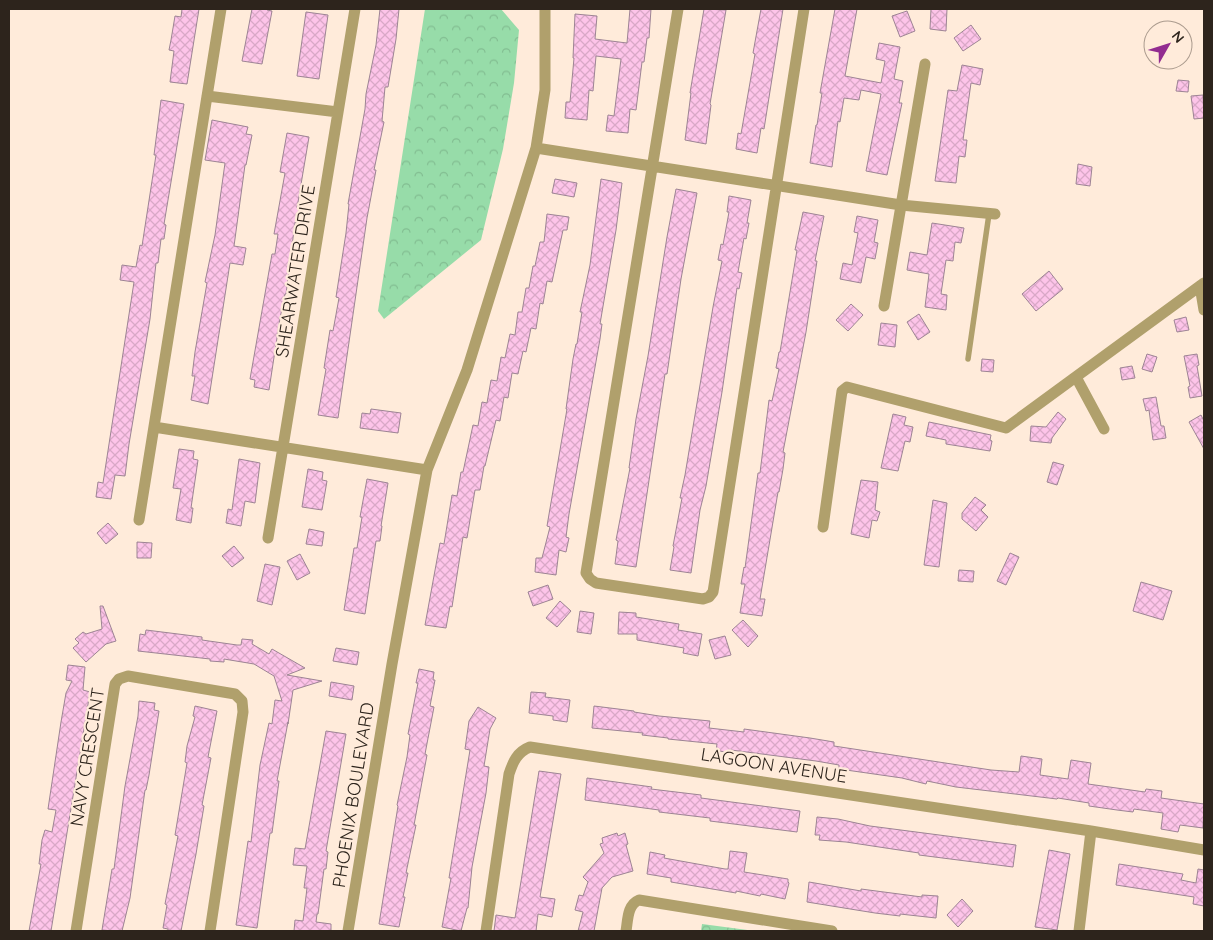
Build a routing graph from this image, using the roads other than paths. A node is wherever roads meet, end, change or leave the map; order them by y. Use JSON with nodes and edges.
{"nodes":[{"id":1,"x":221,"y":9,"type":"edge"},
{"id":2,"x":355,"y":9,"type":"edge"},
{"id":3,"x":546,"y":9,"type":"edge"},
{"id":4,"x":678,"y":9,"type":"edge"},
{"id":5,"x":804,"y":9,"type":"edge"},
{"id":6,"x":925,"y":64,"type":"dead end"},
{"id":7,"x":207,"y":96,"type":"junction"},
{"id":8,"x":338,"y":112,"type":"junction"},
{"id":9,"x":536,"y":148,"type":"junction"},
{"id":10,"x":652,"y":166,"type":"junction"},
{"id":11,"x":776,"y":186,"type":"junction"},
{"id":12,"x":901,"y":205,"type":"junction"},
{"id":13,"x":992,"y":214,"type":"joint"},
{"id":14,"x":1202,"y":284,"type":"edge"},
{"id":15,"x":884,"y":306,"type":"dead end"},
{"id":16,"x":1204,"y":310,"type":"edge"},
{"id":17,"x":968,"y":359,"type":"dead end"},
{"id":18,"x":1076,"y":377,"type":"junction"},
{"id":19,"x":154,"y":427,"type":"junction"},
{"id":20,"x":1104,"y":429,"type":"dead end"},
{"id":21,"x":283,"y":447,"type":"junction"},
{"id":22,"x":427,"y":470,"type":"junction"},
{"id":23,"x":139,"y":520,"type":"dead end"},
{"id":24,"x":823,"y":527,"type":"dead end"},
{"id":25,"x":268,"y":538,"type":"dead end"},
{"id":26,"x":1091,"y":831,"type":"junction"},
{"id":27,"x":1204,"y":850,"type":"edge"},
{"id":28,"x":76,"y":931,"type":"edge"},
{"id":29,"x":210,"y":931,"type":"edge"},
{"id":30,"x":348,"y":931,"type":"edge"},
{"id":31,"x":486,"y":931,"type":"edge"},
{"id":32,"x":626,"y":931,"type":"edge"},
{"id":33,"x":832,"y":931,"type":"edge"},
{"id":34,"x":1079,"y":931,"type":"edge"}],
"edges":[{"from":1,"to":7,"type":"street"},
{"from":2,"to":8,"type":"street","name":"SHEARWATER DRIVE"},
{"from":3,"to":9,"type":"street","name":"PHOENIX BOULEVARD"},
{"from":4,"to":10,"type":"street"},
{"from":5,"to":11,"type":"street"},
{"from":6,"to":12,"type":"street"},
{"from":7,"to":8,"type":"street"},
{"from":7,"to":19,"type":"street"},
{"from":8,"to":21,"type":"street","name":"SHEARWATER DRIVE"},
{"from":9,"to":10,"type":"street"},
{"from":9,"to":22,"type":"street","name":"PHOENIX BOULEVARD"},
{"from":10,"to":11,"type":"street"},
{"from":10,"to":11,"type":"street"},
{"from":11,"to":12,"type":"street"},
{"from":12,"to":13,"type":"street"},
{"from":12,"to":15,"type":"street"},
{"from":13,"to":17,"type":"lane"},
{"from":14,"to":16,"type":"street"},
{"from":14,"to":18,"type":"street"},
{"from":18,"to":20,"type":"street"},
{"from":18,"to":24,"type":"street"},
{"from":19,"to":21,"type":"street"},
{"from":19,"to":23,"type":"street"},
{"from":21,"to":22,"type":"street"},
{"from":21,"to":25,"type":"street","name":"SHEARWATER DRIVE"},
{"from":22,"to":30,"type":"street","name":"PHOENIX BOULEVARD"},
{"from":26,"to":27,"type":"street","name":"LAGOON AVENUE"},
{"from":26,"to":31,"type":"street","name":"LAGOON AVENUE"},
{"from":26,"to":34,"type":"street"},
{"from":28,"to":29,"type":"street","name":"NAVY CRESCENT"},
{"from":32,"to":33,"type":"street"}]}
